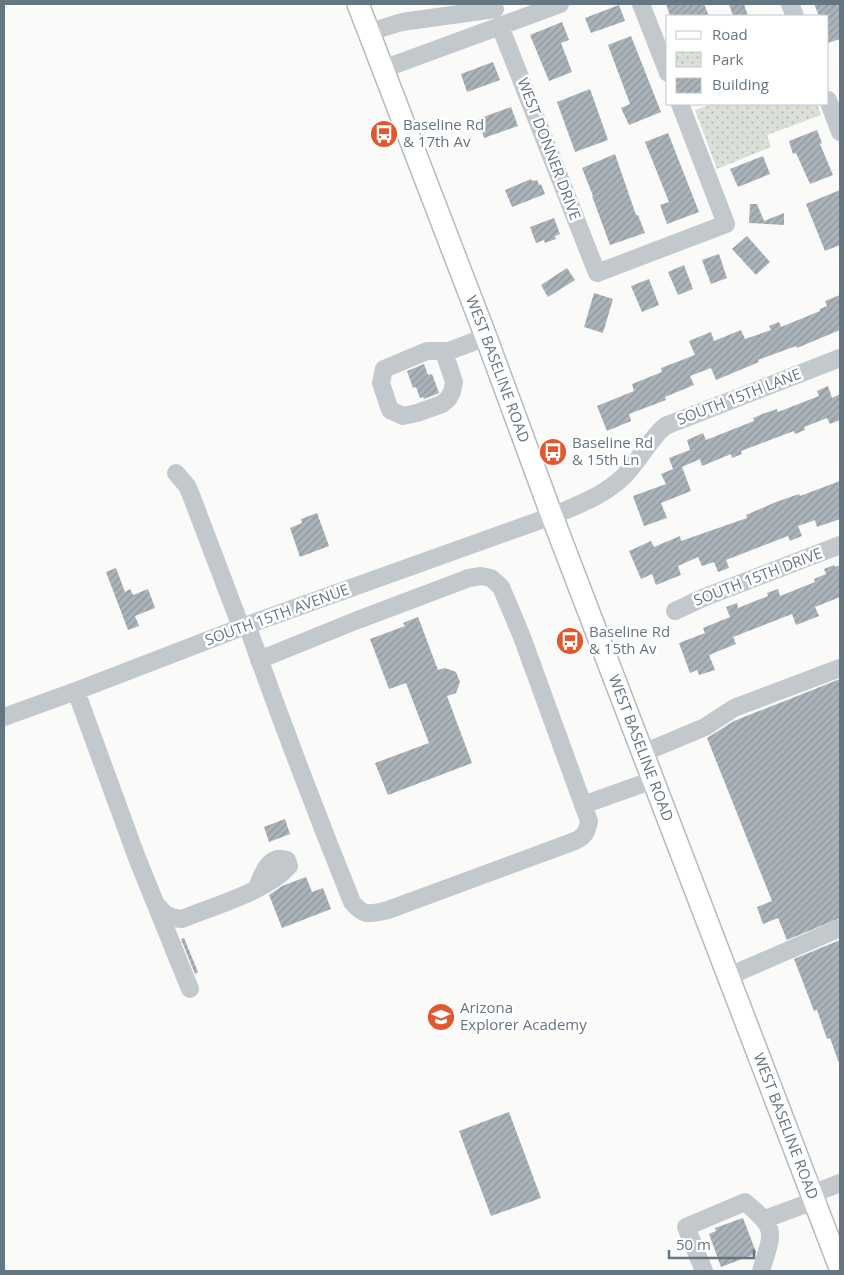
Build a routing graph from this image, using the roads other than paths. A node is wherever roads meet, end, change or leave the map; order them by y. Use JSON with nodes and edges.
{"nodes":[{"id":1,"x":358,"y":4,"type":"edge"},
{"id":2,"x":560,"y":4,"type":"edge"},
{"id":3,"x":641,"y":4,"type":"edge"},
{"id":4,"x":495,"y":9,"type":"dead end"},
{"id":5,"x":500,"y":26,"type":"junction"},
{"id":6,"x":369,"y":32,"type":"junction"},
{"id":7,"x":666,"y":67,"type":"edge"},
{"id":8,"x":383,"y":69,"type":"junction"},
{"id":9,"x":829,"y":103,"type":"edge"},
{"id":10,"x":680,"y":105,"type":"edge"},
{"id":11,"x":840,"y":132,"type":"edge"},
{"id":12,"x":486,"y":337,"type":"junction"},
{"id":13,"x":444,"y":352,"type":"dead end"},
{"id":14,"x":840,"y":358,"type":"edge"},
{"id":15,"x":176,"y":473,"type":"dead end"},
{"id":16,"x":552,"y":516,"type":"junction"},
{"id":17,"x":840,"y":545,"type":"edge"},
{"id":18,"x":675,"y":611,"type":"dead end"},
{"id":19,"x":244,"y":626,"type":"junction"},
{"id":20,"x":259,"y":660,"type":"junction"},
{"id":21,"x":840,"y":668,"type":"edge"},
{"id":22,"x":76,"y":691,"type":"junction"},
{"id":23,"x":4,"y":717,"type":"edge"},
{"id":24,"x":643,"y":753,"type":"junction"},
{"id":25,"x":653,"y":780,"type":"junction"},
{"id":26,"x":583,"y":805,"type":"junction"},
{"id":27,"x":257,"y":888,"type":"dead end"},
{"id":28,"x":154,"y":901,"type":"junction"},
{"id":29,"x":840,"y":928,"type":"edge"},
{"id":30,"x":729,"y":976,"type":"junction"},
{"id":31,"x":190,"y":989,"type":"dead end"},
{"id":32,"x":840,"y":1183,"type":"edge"},
{"id":33,"x":813,"y":1197,"type":"junction"},
{"id":34,"x":765,"y":1219,"type":"junction"},
{"id":35,"x":840,"y":1268,"type":"edge"},
{"id":36,"x":704,"y":1271,"type":"edge"},
{"id":37,"x":761,"y":1271,"type":"edge"}],
"edges":[{"from":1,"to":6,"type":"main road","name":"WEST BASELINE ROAD"},
{"from":2,"to":5,"type":"street"},
{"from":3,"to":7,"type":"street"},
{"from":4,"to":6,"type":"street"},
{"from":5,"to":8,"type":"street"},
{"from":5,"to":10,"type":"street","name":"WEST DONNER DRIVE"},
{"from":6,"to":8,"type":"main road","name":"WEST BASELINE ROAD"},
{"from":8,"to":12,"type":"main road","name":"WEST BASELINE ROAD"},
{"from":9,"to":11,"type":"street"},
{"from":12,"to":13,"type":"street"},
{"from":12,"to":16,"type":"main road","name":"WEST BASELINE ROAD"},
{"from":14,"to":16,"type":"street","name":"SOUTH 15TH LANE"},
{"from":15,"to":19,"type":"street"},
{"from":16,"to":19,"type":"street","name":"SOUTH 15TH AVENUE"},
{"from":16,"to":24,"type":"main road","name":"WEST BASELINE ROAD"},
{"from":17,"to":18,"type":"street","name":"SOUTH 15TH DRIVE"},
{"from":19,"to":20,"type":"street"},
{"from":19,"to":22,"type":"street","name":"SOUTH 15TH AVENUE"},
{"from":20,"to":26,"type":"street"},
{"from":20,"to":26,"type":"street"},
{"from":21,"to":24,"type":"street"},
{"from":22,"to":23,"type":"street","name":"SOUTH 15TH AVENUE"},
{"from":22,"to":28,"type":"street"},
{"from":24,"to":25,"type":"main road","name":"WEST BASELINE ROAD"},
{"from":25,"to":26,"type":"street"},
{"from":25,"to":30,"type":"main road","name":"WEST BASELINE ROAD"},
{"from":27,"to":28,"type":"street"},
{"from":28,"to":31,"type":"street"},
{"from":29,"to":30,"type":"street"},
{"from":30,"to":33,"type":"main road","name":"WEST BASELINE ROAD"},
{"from":32,"to":33,"type":"street"},
{"from":33,"to":34,"type":"street"},
{"from":33,"to":35,"type":"main road","name":"WEST BASELINE ROAD"},
{"from":34,"to":36,"type":"street"},
{"from":34,"to":37,"type":"street"}]}
